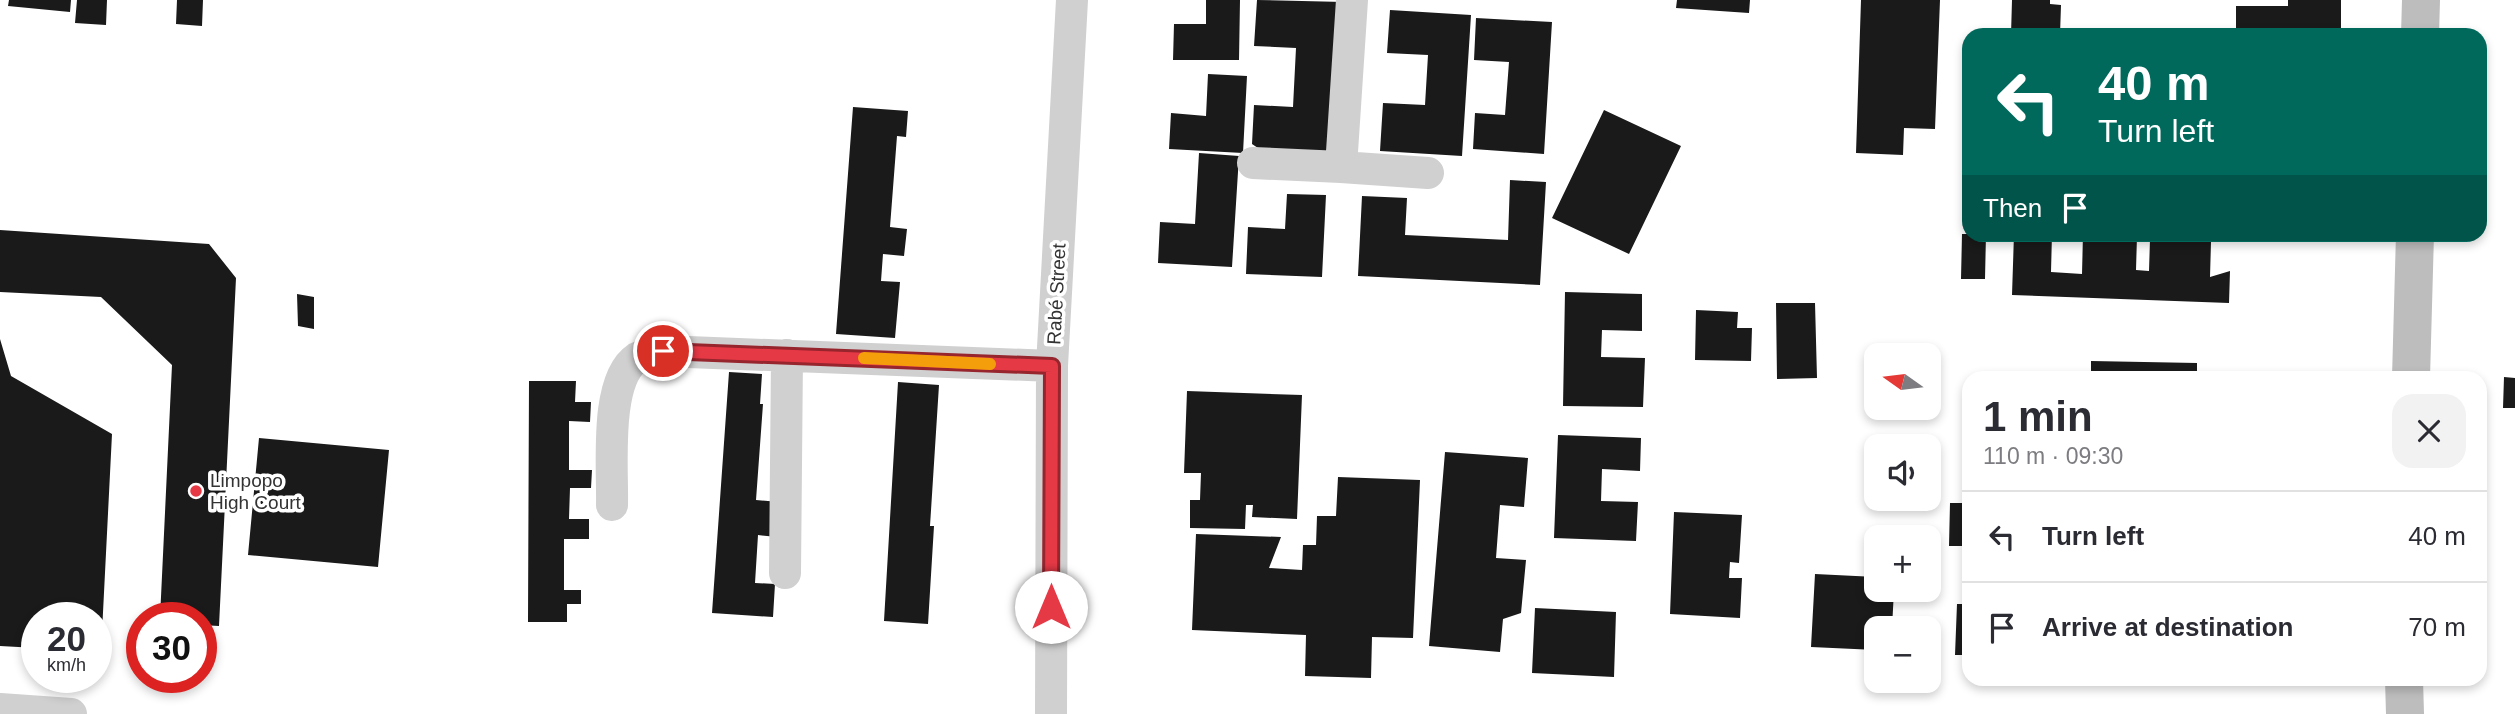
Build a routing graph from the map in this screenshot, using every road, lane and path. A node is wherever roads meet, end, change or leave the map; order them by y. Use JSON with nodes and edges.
{"nodes":[{"id":1,"x":1072,"y":0,"type":"edge"},
{"id":2,"x":1352,"y":0,"type":"edge"},
{"id":3,"x":2421,"y":0,"type":"edge"},
{"id":4,"x":2420,"y":28,"type":"edge"},
{"id":5,"x":1253,"y":163,"type":"dead end"},
{"id":6,"x":1341,"y":167,"type":"junction"},
{"id":7,"x":1427,"y":173,"type":"dead end"},
{"id":8,"x":2415,"y":242,"type":"edge"},
{"id":9,"x":787,"y":355,"type":"junction"},
{"id":10,"x":1052,"y":366,"type":"junction"},
{"id":11,"x":2411,"y":371,"type":"edge"},
{"id":12,"x":612,"y":505,"type":"dead end"},
{"id":13,"x":785,"y":573,"type":"dead end"},
{"id":14,"x":2404,"y":686,"type":"edge"},
{"id":15,"x":0,"y":709,"type":"edge"},
{"id":16,"x":71,"y":714,"type":"edge"},
{"id":17,"x":1051,"y":714,"type":"edge"},
{"id":18,"x":2405,"y":714,"type":"edge"}],
"edges":[{"from":1,"to":10,"type":"street","name":"Rabé Street"},
{"from":2,"to":6,"type":"street"},
{"from":3,"to":4,"type":"street"},
{"from":5,"to":6,"type":"street"},
{"from":6,"to":7,"type":"street"},
{"from":8,"to":11,"type":"street"},
{"from":9,"to":10,"type":"street"},
{"from":9,"to":12,"type":"street"},
{"from":9,"to":13,"type":"street"},
{"from":10,"to":17,"type":"street","name":"Rabé Street"},
{"from":14,"to":18,"type":"street"},
{"from":15,"to":16,"type":"street"}]}
